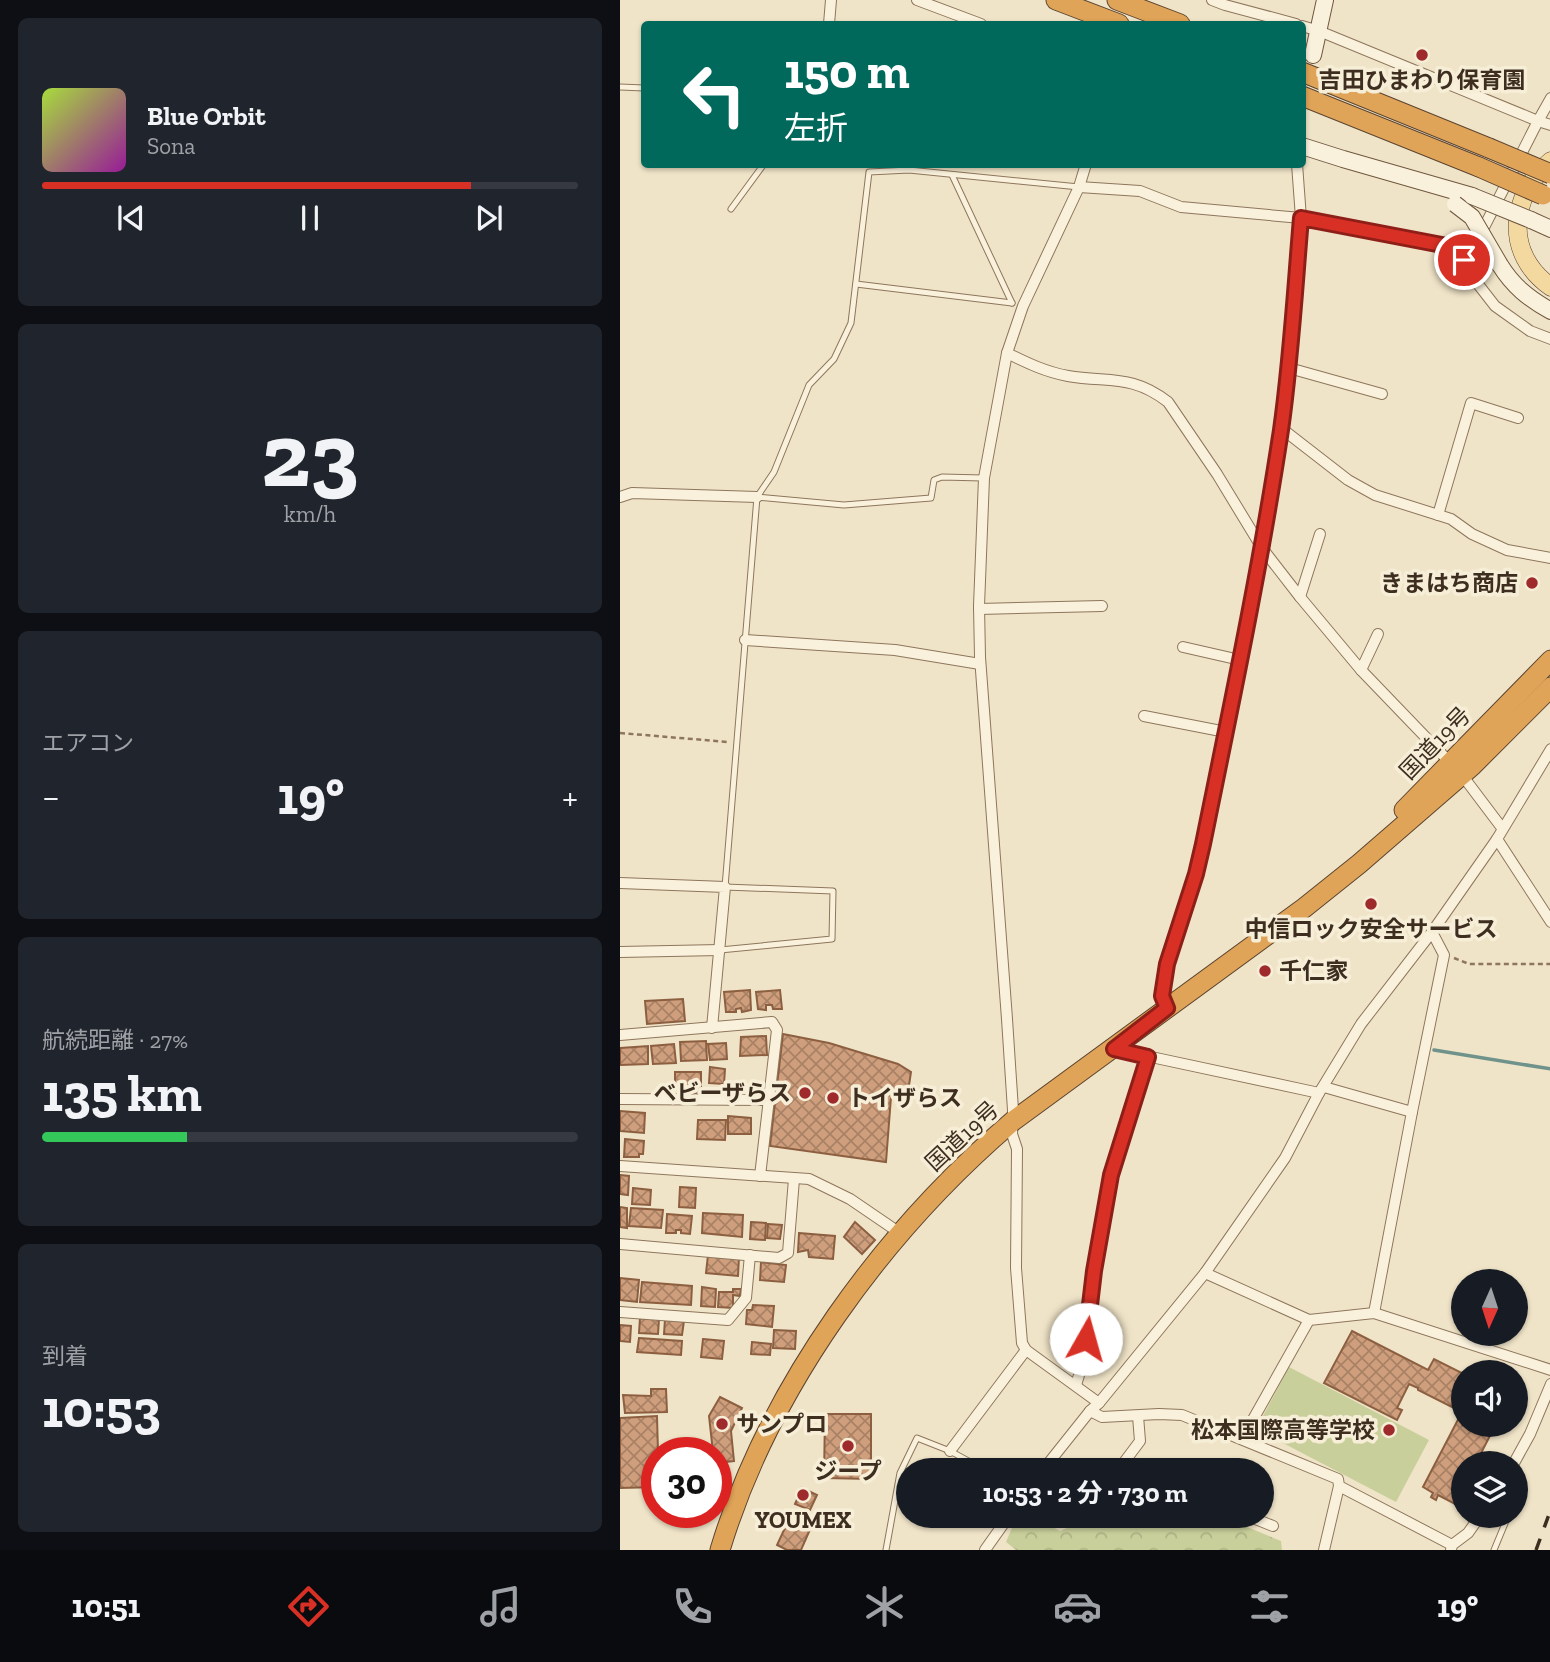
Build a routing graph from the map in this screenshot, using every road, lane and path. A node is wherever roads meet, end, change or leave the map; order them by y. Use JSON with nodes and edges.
{"nodes":[{"id":1,"x":831,"y":0,"type":"edge"},
{"id":2,"x":917,"y":0,"type":"edge"},
{"id":3,"x":1056,"y":0,"type":"edge"},
{"id":4,"x":1117,"y":0,"type":"edge"},
{"id":5,"x":1212,"y":0,"type":"edge"},
{"id":6,"x":1325,"y":0,"type":"edge"},
{"id":7,"x":829,"y":21,"type":"edge"},
{"id":8,"x":973,"y":21,"type":"edge"},
{"id":9,"x":1111,"y":21,"type":"edge"},
{"id":10,"x":1172,"y":21,"type":"edge"},
{"id":11,"x":1285,"y":21,"type":"edge"},
{"id":12,"x":1306,"y":27,"type":"edge"},
{"id":13,"x":1319,"y":31,"type":"junction"},
{"id":14,"x":1314,"y":55,"type":"dead end"},
{"id":15,"x":1306,"y":74,"type":"edge"},
{"id":16,"x":620,"y":87,"type":"edge"},
{"id":17,"x":641,"y":88,"type":"edge"},
{"id":18,"x":1306,"y":98,"type":"edge"},
{"id":19,"x":1550,"y":98,"type":"edge"},
{"id":20,"x":1538,"y":121,"type":"junction"},
{"id":21,"x":1550,"y":125,"type":"edge"},
{"id":22,"x":1306,"y":147,"type":"edge"},
{"id":23,"x":1343,"y":159,"type":"junction"},
{"id":24,"x":1550,"y":161,"type":"edge"},
{"id":25,"x":761,"y":168,"type":"edge"},
{"id":26,"x":901,"y":168,"type":"edge"},
{"id":27,"x":914,"y":168,"type":"edge"},
{"id":28,"x":1085,"y":168,"type":"edge"},
{"id":29,"x":1297,"y":168,"type":"edge"},
{"id":30,"x":1550,"y":174,"type":"edge"},
{"id":31,"x":952,"y":175,"type":"junction"},
{"id":32,"x":1079,"y":187,"type":"junction"},
{"id":33,"x":1548,"y":197,"type":"edge"},
{"id":34,"x":731,"y":209,"type":"dead end"},
{"id":35,"x":1301,"y":218,"type":"junction"},
{"id":36,"x":1550,"y":229,"type":"edge"},
{"id":37,"x":1464,"y":260,"type":"junction"},
{"id":38,"x":856,"y":284,"type":"junction"},
{"id":39,"x":1550,"y":287,"type":"edge"},
{"id":40,"x":1018,"y":304,"type":"junction"},
{"id":41,"x":1550,"y":311,"type":"edge"},
{"id":42,"x":1550,"y":339,"type":"edge"},
{"id":43,"x":1007,"y":352,"type":"junction"},
{"id":44,"x":1289,"y":368,"type":"junction"},
{"id":45,"x":1382,"y":394,"type":"dead end"},
{"id":46,"x":1518,"y":418,"type":"dead end"},
{"id":47,"x":1281,"y":428,"type":"junction"},
{"id":48,"x":984,"y":478,"type":"junction"},
{"id":49,"x":620,"y":497,"type":"edge"},
{"id":50,"x":757,"y":497,"type":"junction"},
{"id":51,"x":1438,"y":515,"type":"junction"},
{"id":52,"x":1320,"y":534,"type":"dead end"},
{"id":53,"x":1262,"y":548,"type":"junction"},
{"id":54,"x":1550,"y":558,"type":"edge"},
{"id":55,"x":1300,"y":597,"type":"junction"},
{"id":56,"x":1102,"y":606,"type":"dead end"},
{"id":57,"x":979,"y":609,"type":"junction"},
{"id":58,"x":1378,"y":634,"type":"dead end"},
{"id":59,"x":745,"y":640,"type":"junction"},
{"id":60,"x":1183,"y":647,"type":"dead end"},
{"id":61,"x":1240,"y":660,"type":"junction"},
{"id":62,"x":1550,"y":660,"type":"edge"},
{"id":63,"x":980,"y":664,"type":"junction"},
{"id":64,"x":1361,"y":670,"type":"junction"},
{"id":65,"x":1550,"y":687,"type":"edge"},
{"id":66,"x":1144,"y":716,"type":"dead end"},
{"id":67,"x":1226,"y":732,"type":"junction"},
{"id":68,"x":620,"y":733,"type":"edge"},
{"id":69,"x":736,"y":743,"type":"junction"},
{"id":70,"x":1550,"y":749,"type":"edge"},
{"id":71,"x":1456,"y":769,"type":"junction"},
{"id":72,"x":1503,"y":828,"type":"junction"},
{"id":73,"x":1497,"y":839,"type":"junction"},
{"id":74,"x":620,"y":883,"type":"edge"},
{"id":75,"x":725,"y":887,"type":"junction"},
{"id":76,"x":1550,"y":922,"type":"edge"},
{"id":77,"x":1432,"y":932,"type":"junction"},
{"id":78,"x":720,"y":950,"type":"junction"},
{"id":79,"x":620,"y":952,"type":"edge"},
{"id":80,"x":1444,"y":955,"type":"junction"},
{"id":81,"x":1550,"y":964,"type":"edge"},
{"id":82,"x":1167,"y":1008,"type":"junction"},
{"id":83,"x":712,"y":1028,"type":"junction"},
{"id":84,"x":620,"y":1035,"type":"edge"},
{"id":85,"x":1114,"y":1049,"type":"junction"},
{"id":86,"x":1148,"y":1057,"type":"junction"},
{"id":87,"x":1322,"y":1090,"type":"junction"},
{"id":88,"x":620,"y":1099,"type":"edge"},
{"id":89,"x":769,"y":1100,"type":"junction"},
{"id":90,"x":1412,"y":1112,"type":"junction"},
{"id":91,"x":1013,"y":1121,"type":"junction"},
{"id":92,"x":620,"y":1166,"type":"edge"},
{"id":93,"x":760,"y":1176,"type":"junction"},
{"id":94,"x":794,"y":1179,"type":"junction"},
{"id":95,"x":899,"y":1235,"type":"junction"},
{"id":96,"x":620,"y":1244,"type":"edge"},
{"id":97,"x":750,"y":1255,"type":"junction"},
{"id":98,"x":1205,"y":1273,"type":"junction"},
{"id":99,"x":620,"y":1312,"type":"edge"},
{"id":100,"x":1374,"y":1313,"type":"junction"},
{"id":101,"x":1309,"y":1320,"type":"junction"},
{"id":102,"x":1026,"y":1350,"type":"junction"},
{"id":103,"x":1550,"y":1370,"type":"edge"},
{"id":104,"x":1550,"y":1384,"type":"edge"},
{"id":105,"x":1076,"y":1385,"type":"junction"},
{"id":106,"x":1099,"y":1403,"type":"junction"},
{"id":107,"x":1090,"y":1411,"type":"junction"},
{"id":108,"x":1138,"y":1416,"type":"junction"},
{"id":109,"x":1242,"y":1439,"type":"junction"},
{"id":110,"x":950,"y":1451,"type":"junction"},
{"id":111,"x":1521,"y":1451,"type":"edge"},
{"id":112,"x":963,"y":1458,"type":"edge"},
{"id":113,"x":1053,"y":1458,"type":"edge"},
{"id":114,"x":1127,"y":1458,"type":"edge"},
{"id":115,"x":1339,"y":1486,"type":"junction"},
{"id":116,"x":1001,"y":1528,"type":"edge"},
{"id":117,"x":1472,"y":1528,"type":"edge"},
{"id":118,"x":1503,"y":1528,"type":"edge"},
{"id":119,"x":1452,"y":1547,"type":"edge"},
{"id":120,"x":720,"y":1550,"type":"edge"},
{"id":121,"x":885,"y":1550,"type":"edge"},
{"id":122,"x":985,"y":1550,"type":"edge"},
{"id":123,"x":1324,"y":1550,"type":"edge"},
{"id":124,"x":1494,"y":1550,"type":"edge"}],
"edges":[{"from":1,"to":7,"type":"street"},
{"from":2,"to":8,"type":"street"},
{"from":3,"to":9,"type":"highway"},
{"from":4,"to":10,"type":"highway"},
{"from":5,"to":11,"type":"street"},
{"from":6,"to":13,"type":"street"},
{"from":12,"to":13,"type":"street"},
{"from":13,"to":14,"type":"street"},
{"from":13,"to":20,"type":"street"},
{"from":15,"to":30,"type":"highway","bridge":true},
{"from":16,"to":17,"type":"lane"},
{"from":18,"to":33,"type":"highway","bridge":true},
{"from":19,"to":20,"type":"street"},
{"from":20,"to":21,"type":"street"},
{"from":20,"to":37,"type":"street"},
{"from":22,"to":23,"type":"street"},
{"from":23,"to":36,"type":"street","bridge":true},
{"from":23,"to":41,"type":"street","bridge":true},
{"from":24,"to":39,"type":"main road"},
{"from":25,"to":34,"type":"lane"},
{"from":26,"to":38,"type":"lane"},
{"from":27,"to":31,"type":"lane"},
{"from":28,"to":32,"type":"street"},
{"from":29,"to":35,"type":"street"},
{"from":31,"to":32,"type":"lane"},
{"from":31,"to":40,"type":"lane"},
{"from":32,"to":35,"type":"street"},
{"from":32,"to":40,"type":"street"},
{"from":35,"to":37,"type":"street"},
{"from":35,"to":44,"type":"street"},
{"from":37,"to":42,"type":"street"},
{"from":38,"to":40,"type":"lane"},
{"from":38,"to":50,"type":"lane"},
{"from":40,"to":43,"type":"street"},
{"from":43,"to":48,"type":"street"},
{"from":43,"to":53,"type":"street"},
{"from":44,"to":45,"type":"street"},
{"from":44,"to":47,"type":"street"},
{"from":46,"to":51,"type":"street"},
{"from":47,"to":51,"type":"street"},
{"from":47,"to":53,"type":"street"},
{"from":48,"to":50,"type":"lane"},
{"from":48,"to":57,"type":"street"},
{"from":49,"to":50,"type":"street"},
{"from":50,"to":59,"type":"lane"},
{"from":51,"to":54,"type":"street"},
{"from":52,"to":55,"type":"street"},
{"from":53,"to":55,"type":"street"},
{"from":53,"to":61,"type":"street"},
{"from":55,"to":64,"type":"street"},
{"from":56,"to":57,"type":"street"},
{"from":57,"to":63,"type":"street"},
{"from":58,"to":64,"type":"street"},
{"from":59,"to":63,"type":"street"},
{"from":59,"to":69,"type":"lane"},
{"from":60,"to":61,"type":"street"},
{"from":61,"to":67,"type":"street"},
{"from":62,"to":71,"type":"highway","name":"国道19号"},
{"from":63,"to":91,"type":"street"},
{"from":64,"to":71,"type":"street"},
{"from":65,"to":71,"type":"highway","name":"国道19号"},
{"from":66,"to":67,"type":"street"},
{"from":67,"to":82,"type":"street"},
{"from":68,"to":69,"type":"path"},
{"from":69,"to":75,"type":"lane"},
{"from":70,"to":72,"type":"street"},
{"from":71,"to":72,"type":"street"},
{"from":71,"to":82,"type":"highway","name":"国道19号"},
{"from":72,"to":73,"type":"street"},
{"from":73,"to":76,"type":"street"},
{"from":73,"to":77,"type":"street"},
{"from":74,"to":75,"type":"street"},
{"from":75,"to":78,"type":"street"},
{"from":75,"to":78,"type":"lane"},
{"from":77,"to":80,"type":"street"},
{"from":77,"to":87,"type":"street"},
{"from":78,"to":79,"type":"street"},
{"from":78,"to":83,"type":"street"},
{"from":80,"to":81,"type":"path"},
{"from":80,"to":90,"type":"street"},
{"from":82,"to":85,"type":"highway","name":"国道19号"},
{"from":83,"to":84,"type":"street"},
{"from":83,"to":89,"type":"street"},
{"from":85,"to":86,"type":"street"},
{"from":85,"to":91,"type":"highway","name":"国道19号"},
{"from":86,"to":87,"type":"street"},
{"from":86,"to":105,"type":"street"},
{"from":87,"to":90,"type":"street"},
{"from":87,"to":98,"type":"street"},
{"from":88,"to":89,"type":"street"},
{"from":89,"to":93,"type":"street"},
{"from":90,"to":100,"type":"street"},
{"from":91,"to":95,"type":"highway","name":"国道19号"},
{"from":91,"to":102,"type":"street"},
{"from":92,"to":93,"type":"street"},
{"from":93,"to":94,"type":"street"},
{"from":94,"to":95,"type":"street"},
{"from":94,"to":97,"type":"street"},
{"from":95,"to":120,"type":"highway","name":"国道19号"},
{"from":96,"to":97,"type":"street"},
{"from":97,"to":99,"type":"street"},
{"from":98,"to":101,"type":"street"},
{"from":98,"to":106,"type":"street"},
{"from":100,"to":101,"type":"street"},
{"from":100,"to":103,"type":"street"},
{"from":101,"to":109,"type":"street"},
{"from":102,"to":105,"type":"street"},
{"from":102,"to":110,"type":"street"},
{"from":104,"to":111,"type":"street"},
{"from":105,"to":106,"type":"street"},
{"from":106,"to":107,"type":"street"},
{"from":107,"to":108,"type":"street"},
{"from":107,"to":113,"type":"street"},
{"from":108,"to":109,"type":"street"},
{"from":108,"to":114,"type":"street"},
{"from":109,"to":115,"type":"street"},
{"from":110,"to":112,"type":"lane"},
{"from":110,"to":121,"type":"lane"},
{"from":115,"to":119,"type":"street"},
{"from":115,"to":123,"type":"street"},
{"from":116,"to":122,"type":"street"},
{"from":117,"to":119,"type":"street"},
{"from":118,"to":124,"type":"lane"}]}
